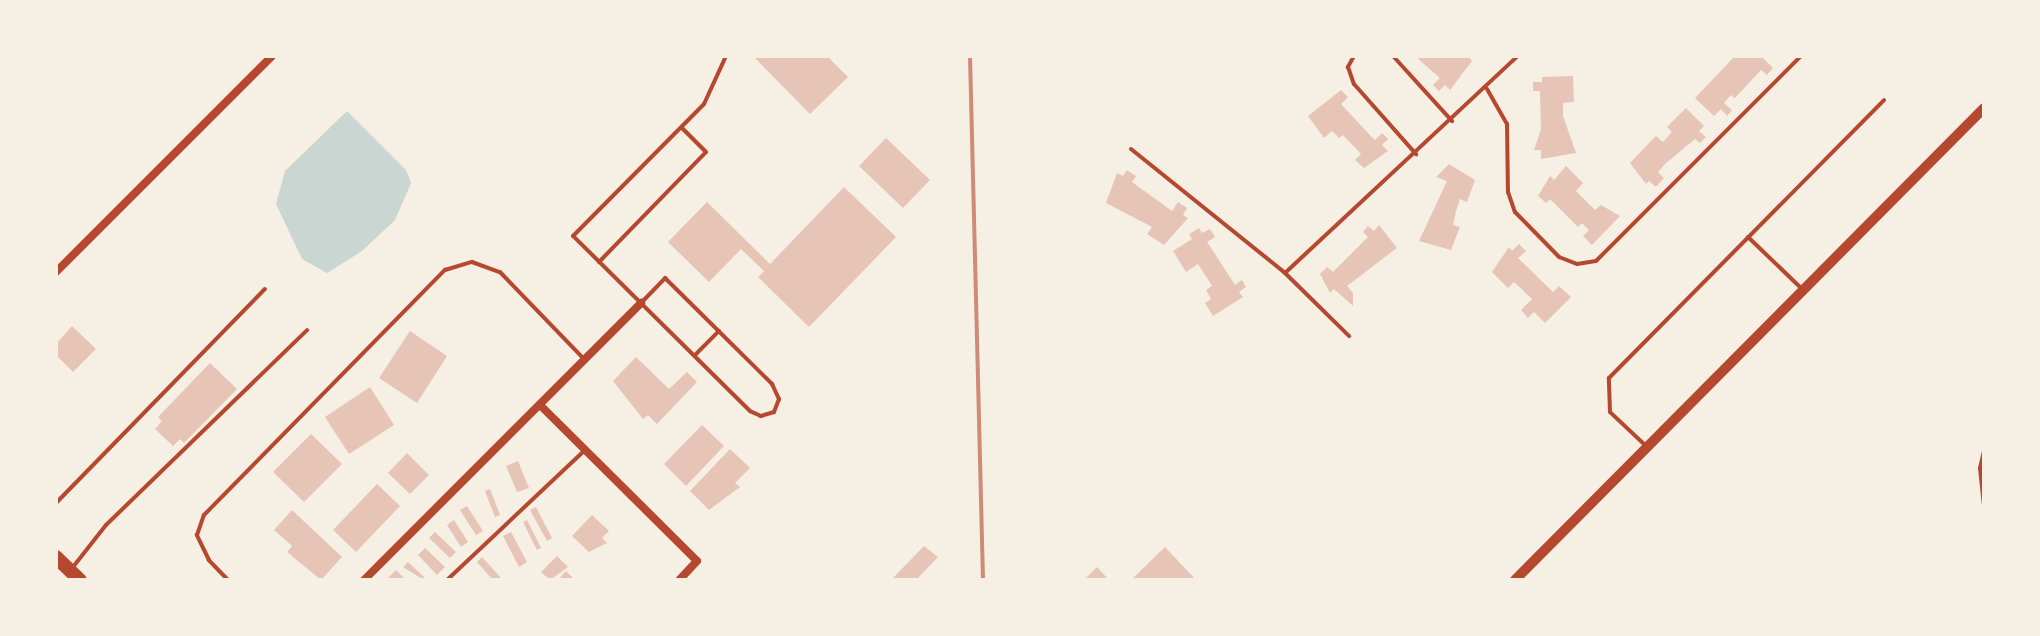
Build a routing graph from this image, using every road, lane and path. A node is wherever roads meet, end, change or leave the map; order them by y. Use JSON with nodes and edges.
{"nodes":[{"id":1,"x":272,"y":56,"type":"edge"},
{"id":2,"x":726,"y":56,"type":"edge"},
{"id":3,"x":1354,"y":56,"type":"edge"},
{"id":4,"x":1393,"y":56,"type":"edge"},
{"id":5,"x":1518,"y":56,"type":"edge"},
{"id":6,"x":1801,"y":56,"type":"edge"},
{"id":7,"x":1487,"y":89,"type":"junction"},
{"id":8,"x":1884,"y":100,"type":"dead end"},
{"id":9,"x":1984,"y":108,"type":"edge"},
{"id":10,"x":1452,"y":121,"type":"junction"},
{"id":11,"x":681,"y":127,"type":"junction"},
{"id":12,"x":1131,"y":149,"type":"dead end"},
{"id":13,"x":1416,"y":154,"type":"junction"},
{"id":14,"x":1748,"y":237,"type":"junction"},
{"id":15,"x":599,"y":262,"type":"junction"},
{"id":16,"x":56,"y":272,"type":"edge"},
{"id":17,"x":1285,"y":273,"type":"junction"},
{"id":18,"x":265,"y":289,"type":"dead end"},
{"id":19,"x":1803,"y":290,"type":"junction"},
{"id":20,"x":641,"y":303,"type":"junction"},
{"id":21,"x":307,"y":330,"type":"dead end"},
{"id":22,"x":719,"y":331,"type":"junction"},
{"id":23,"x":1349,"y":336,"type":"dead end"},
{"id":24,"x":694,"y":356,"type":"junction"},
{"id":25,"x":585,"y":359,"type":"junction"},
{"id":26,"x":540,"y":405,"type":"junction"},
{"id":27,"x":1646,"y":447,"type":"junction"},
{"id":28,"x":585,"y":450,"type":"junction"},
{"id":29,"x":1984,"y":451,"type":"edge"},
{"id":30,"x":56,"y":503,"type":"edge"},
{"id":31,"x":1984,"y":505,"type":"edge"},
{"id":32,"x":56,"y":557,"type":"edge"},
{"id":33,"x":70,"y":577,"type":"edge"},
{"id":34,"x":228,"y":580,"type":"edge"},
{"id":35,"x":364,"y":580,"type":"edge"},
{"id":36,"x":447,"y":580,"type":"edge"},
{"id":37,"x":679,"y":580,"type":"edge"},
{"id":38,"x":1515,"y":580,"type":"edge"}],
"edges":[{"from":1,"to":16,"type":"street"},
{"from":2,"to":11,"type":"lane"},
{"from":3,"to":13,"type":"lane"},
{"from":4,"to":10,"type":"lane"},
{"from":5,"to":7,"type":"lane"},
{"from":6,"to":7,"type":"lane"},
{"from":7,"to":10,"type":"lane"},
{"from":8,"to":14,"type":"lane"},
{"from":9,"to":19,"type":"street"},
{"from":10,"to":13,"type":"lane"},
{"from":11,"to":15,"type":"lane"},
{"from":11,"to":15,"type":"lane"},
{"from":12,"to":17,"type":"lane"},
{"from":13,"to":17,"type":"lane"},
{"from":14,"to":19,"type":"lane"},
{"from":14,"to":27,"type":"lane"},
{"from":15,"to":20,"type":"lane"},
{"from":17,"to":23,"type":"lane"},
{"from":18,"to":30,"type":"lane"},
{"from":19,"to":27,"type":"street"},
{"from":20,"to":22,"type":"lane"},
{"from":20,"to":24,"type":"lane"},
{"from":20,"to":25,"type":"street"},
{"from":21,"to":33,"type":"lane"},
{"from":22,"to":24,"type":"lane"},
{"from":22,"to":24,"type":"lane"},
{"from":25,"to":26,"type":"street"},
{"from":25,"to":34,"type":"lane"},
{"from":26,"to":28,"type":"street"},
{"from":26,"to":35,"type":"street"},
{"from":27,"to":38,"type":"street"},
{"from":28,"to":36,"type":"lane"},
{"from":28,"to":37,"type":"street"},
{"from":29,"to":31,"type":"lane"},
{"from":32,"to":33,"type":"highway"}]}
